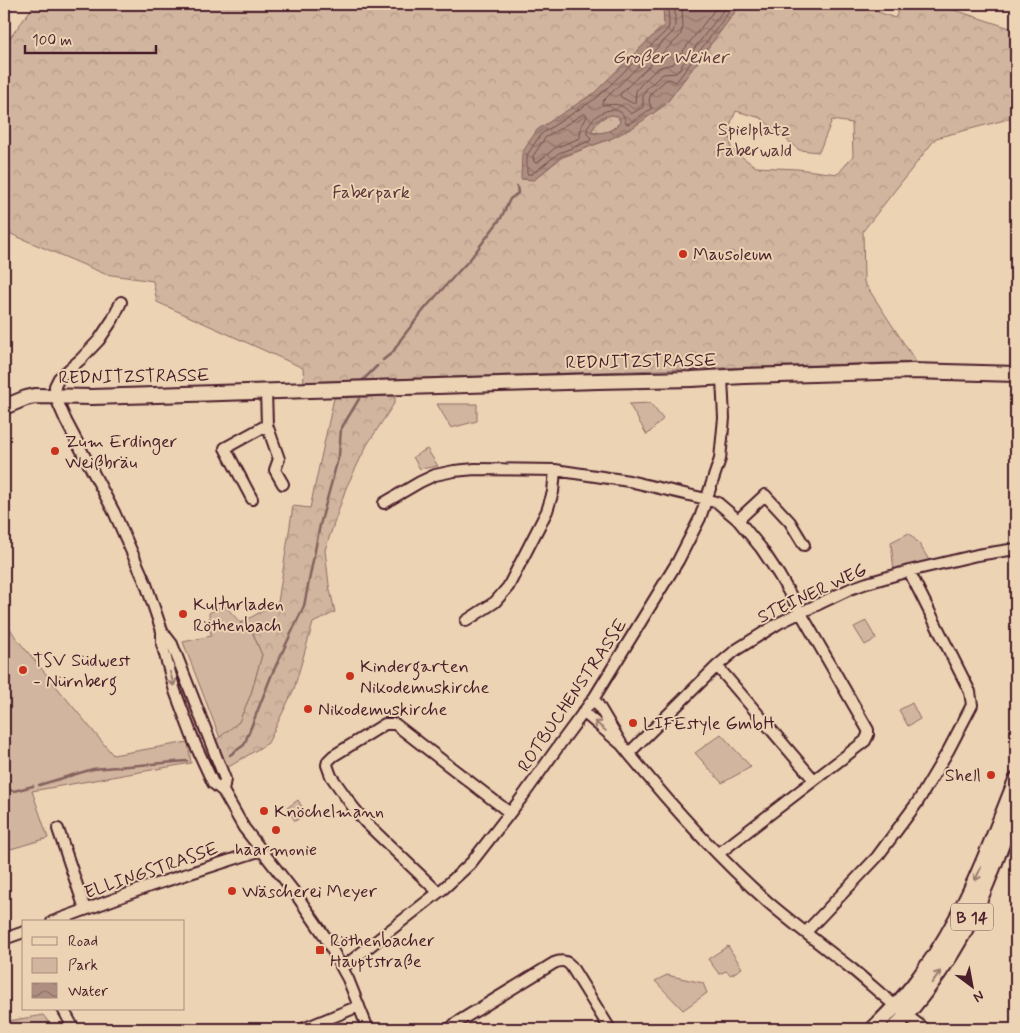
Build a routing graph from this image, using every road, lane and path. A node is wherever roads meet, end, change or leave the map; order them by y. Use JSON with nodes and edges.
{"nodes":[{"id":1,"x":121,"y":302,"type":"dead end"},
{"id":2,"x":1016,"y":374,"type":"edge"},
{"id":3,"x":722,"y":378,"type":"junction"},
{"id":4,"x":266,"y":391,"type":"junction"},
{"id":5,"x":55,"y":396,"type":"junction"},
{"id":6,"x":4,"y":407,"type":"edge"},
{"id":7,"x":267,"y":425,"type":"junction"},
{"id":8,"x":555,"y":470,"type":"junction"},
{"id":9,"x":283,"y":484,"type":"dead end"},
{"id":10,"x":252,"y":499,"type":"dead end"},
{"id":11,"x":706,"y":499,"type":"junction"},
{"id":12,"x":384,"y":503,"type":"dead end"},
{"id":13,"x":738,"y":520,"type":"junction"},
{"id":14,"x":804,"y":545,"type":"dead end"},
{"id":15,"x":1016,"y":549,"type":"edge"},
{"id":16,"x":909,"y":571,"type":"junction"},
{"id":17,"x":801,"y":613,"type":"junction"},
{"id":18,"x":466,"y":621,"type":"dead end"},
{"id":19,"x":162,"y":632,"type":"junction"},
{"id":20,"x":717,"y":666,"type":"junction"},
{"id":21,"x":594,"y":698,"type":"junction"},
{"id":22,"x":583,"y":712,"type":"junction"},
{"id":23,"x":626,"y":749,"type":"junction"},
{"id":24,"x":814,"y":780,"type":"junction"},
{"id":25,"x":1016,"y":780,"type":"edge"},
{"id":26,"x":224,"y":791,"type":"junction"},
{"id":27,"x":1016,"y":806,"type":"edge"},
{"id":28,"x":510,"y":813,"type":"junction"},
{"id":29,"x":58,"y":829,"type":"dead end"},
{"id":30,"x":262,"y":850,"type":"junction"},
{"id":31,"x":718,"y":854,"type":"junction"},
{"id":32,"x":438,"y":892,"type":"junction"},
{"id":33,"x":85,"y":909,"type":"junction"},
{"id":34,"x":57,"y":920,"type":"edge"},
{"id":35,"x":806,"y":932,"type":"junction"},
{"id":36,"x":22,"y":933,"type":"edge"},
{"id":37,"x":4,"y":940,"type":"edge"},
{"id":38,"x":342,"y":968,"type":"junction"},
{"id":39,"x":360,"y":1006,"type":"junction"},
{"id":40,"x":895,"y":1006,"type":"junction"},
{"id":41,"x":63,"y":1010,"type":"edge"},
{"id":42,"x":906,"y":1016,"type":"junction"},
{"id":43,"x":74,"y":1029,"type":"edge"},
{"id":44,"x":303,"y":1029,"type":"edge"},
{"id":45,"x":368,"y":1029,"type":"edge"},
{"id":46,"x":450,"y":1029,"type":"edge"},
{"id":47,"x":610,"y":1029,"type":"edge"},
{"id":48,"x":873,"y":1029,"type":"edge"},
{"id":49,"x":894,"y":1029,"type":"edge"},
{"id":50,"x":925,"y":1029,"type":"edge"}],
"edges":[{"from":1,"to":5,"type":"street"},
{"from":2,"to":3,"type":"main road","name":"REDNITZSTRASSE"},
{"from":3,"to":4,"type":"main road","name":"REDNITZSTRASSE"},
{"from":3,"to":11,"type":"street","name":"ROTBUCHENSTRASSE"},
{"from":4,"to":5,"type":"main road","name":"REDNITZSTRASSE"},
{"from":4,"to":7,"type":"street"},
{"from":5,"to":6,"type":"main road","name":"REDNITZSTRASSE"},
{"from":5,"to":19,"type":"street"},
{"from":7,"to":9,"type":"street"},
{"from":7,"to":10,"type":"street"},
{"from":8,"to":11,"type":"street"},
{"from":8,"to":12,"type":"street"},
{"from":8,"to":18,"type":"street"},
{"from":11,"to":13,"type":"street"},
{"from":11,"to":21,"type":"street","name":"ROTBUCHENSTRASSE"},
{"from":13,"to":14,"type":"street"},
{"from":13,"to":17,"type":"street"},
{"from":15,"to":16,"type":"street","name":"STEINER WEG"},
{"from":16,"to":17,"type":"street","name":"STEINER WEG"},
{"from":16,"to":35,"type":"street"},
{"from":17,"to":20,"type":"street","name":"STEINER WEG"},
{"from":17,"to":24,"type":"street"},
{"from":19,"to":26,"type":"street"},
{"from":19,"to":26,"type":"street","one_way":true},
{"from":20,"to":23,"type":"street","name":"STEINER WEG"},
{"from":20,"to":24,"type":"street"},
{"from":21,"to":22,"type":"street","name":"ROTBUCHENSTRASSE"},
{"from":21,"to":23,"type":"street"},
{"from":23,"to":22,"type":"street","one_way":true},
{"from":22,"to":28,"type":"street","name":"ROTBUCHENSTRASSE"},
{"from":23,"to":31,"type":"street"},
{"from":24,"to":31,"type":"street"},
{"from":25,"to":40,"type":"main road","number":"B 14","one_way":true},
{"from":26,"to":30,"type":"street"},
{"from":42,"to":27,"type":"main road","number":"B 14","one_way":true},
{"from":28,"to":32,"type":"street","name":"ROTBUCHENSTRASSE"},
{"from":28,"to":32,"type":"street"},
{"from":29,"to":33,"type":"street"},
{"from":30,"to":33,"type":"street","name":"ELLINGSTRASSE"},
{"from":30,"to":38,"type":"street"},
{"from":31,"to":35,"type":"street"},
{"from":32,"to":38,"type":"street","name":"ROTBUCHENSTRASSE"},
{"from":33,"to":34,"type":"street","name":"ELLINGSTRASSE"},
{"from":35,"to":40,"type":"street"},
{"from":36,"to":37,"type":"street"},
{"from":38,"to":39,"type":"street"},
{"from":39,"to":44,"type":"street"},
{"from":39,"to":45,"type":"street"},
{"from":40,"to":42,"type":"street"},
{"from":40,"to":48,"type":"main road","number":"B 14"},
{"from":41,"to":43,"type":"street"},
{"from":42,"to":49,"type":"main road","number":"B 14"},
{"from":42,"to":50,"type":"street"},
{"from":46,"to":47,"type":"street"}]}
